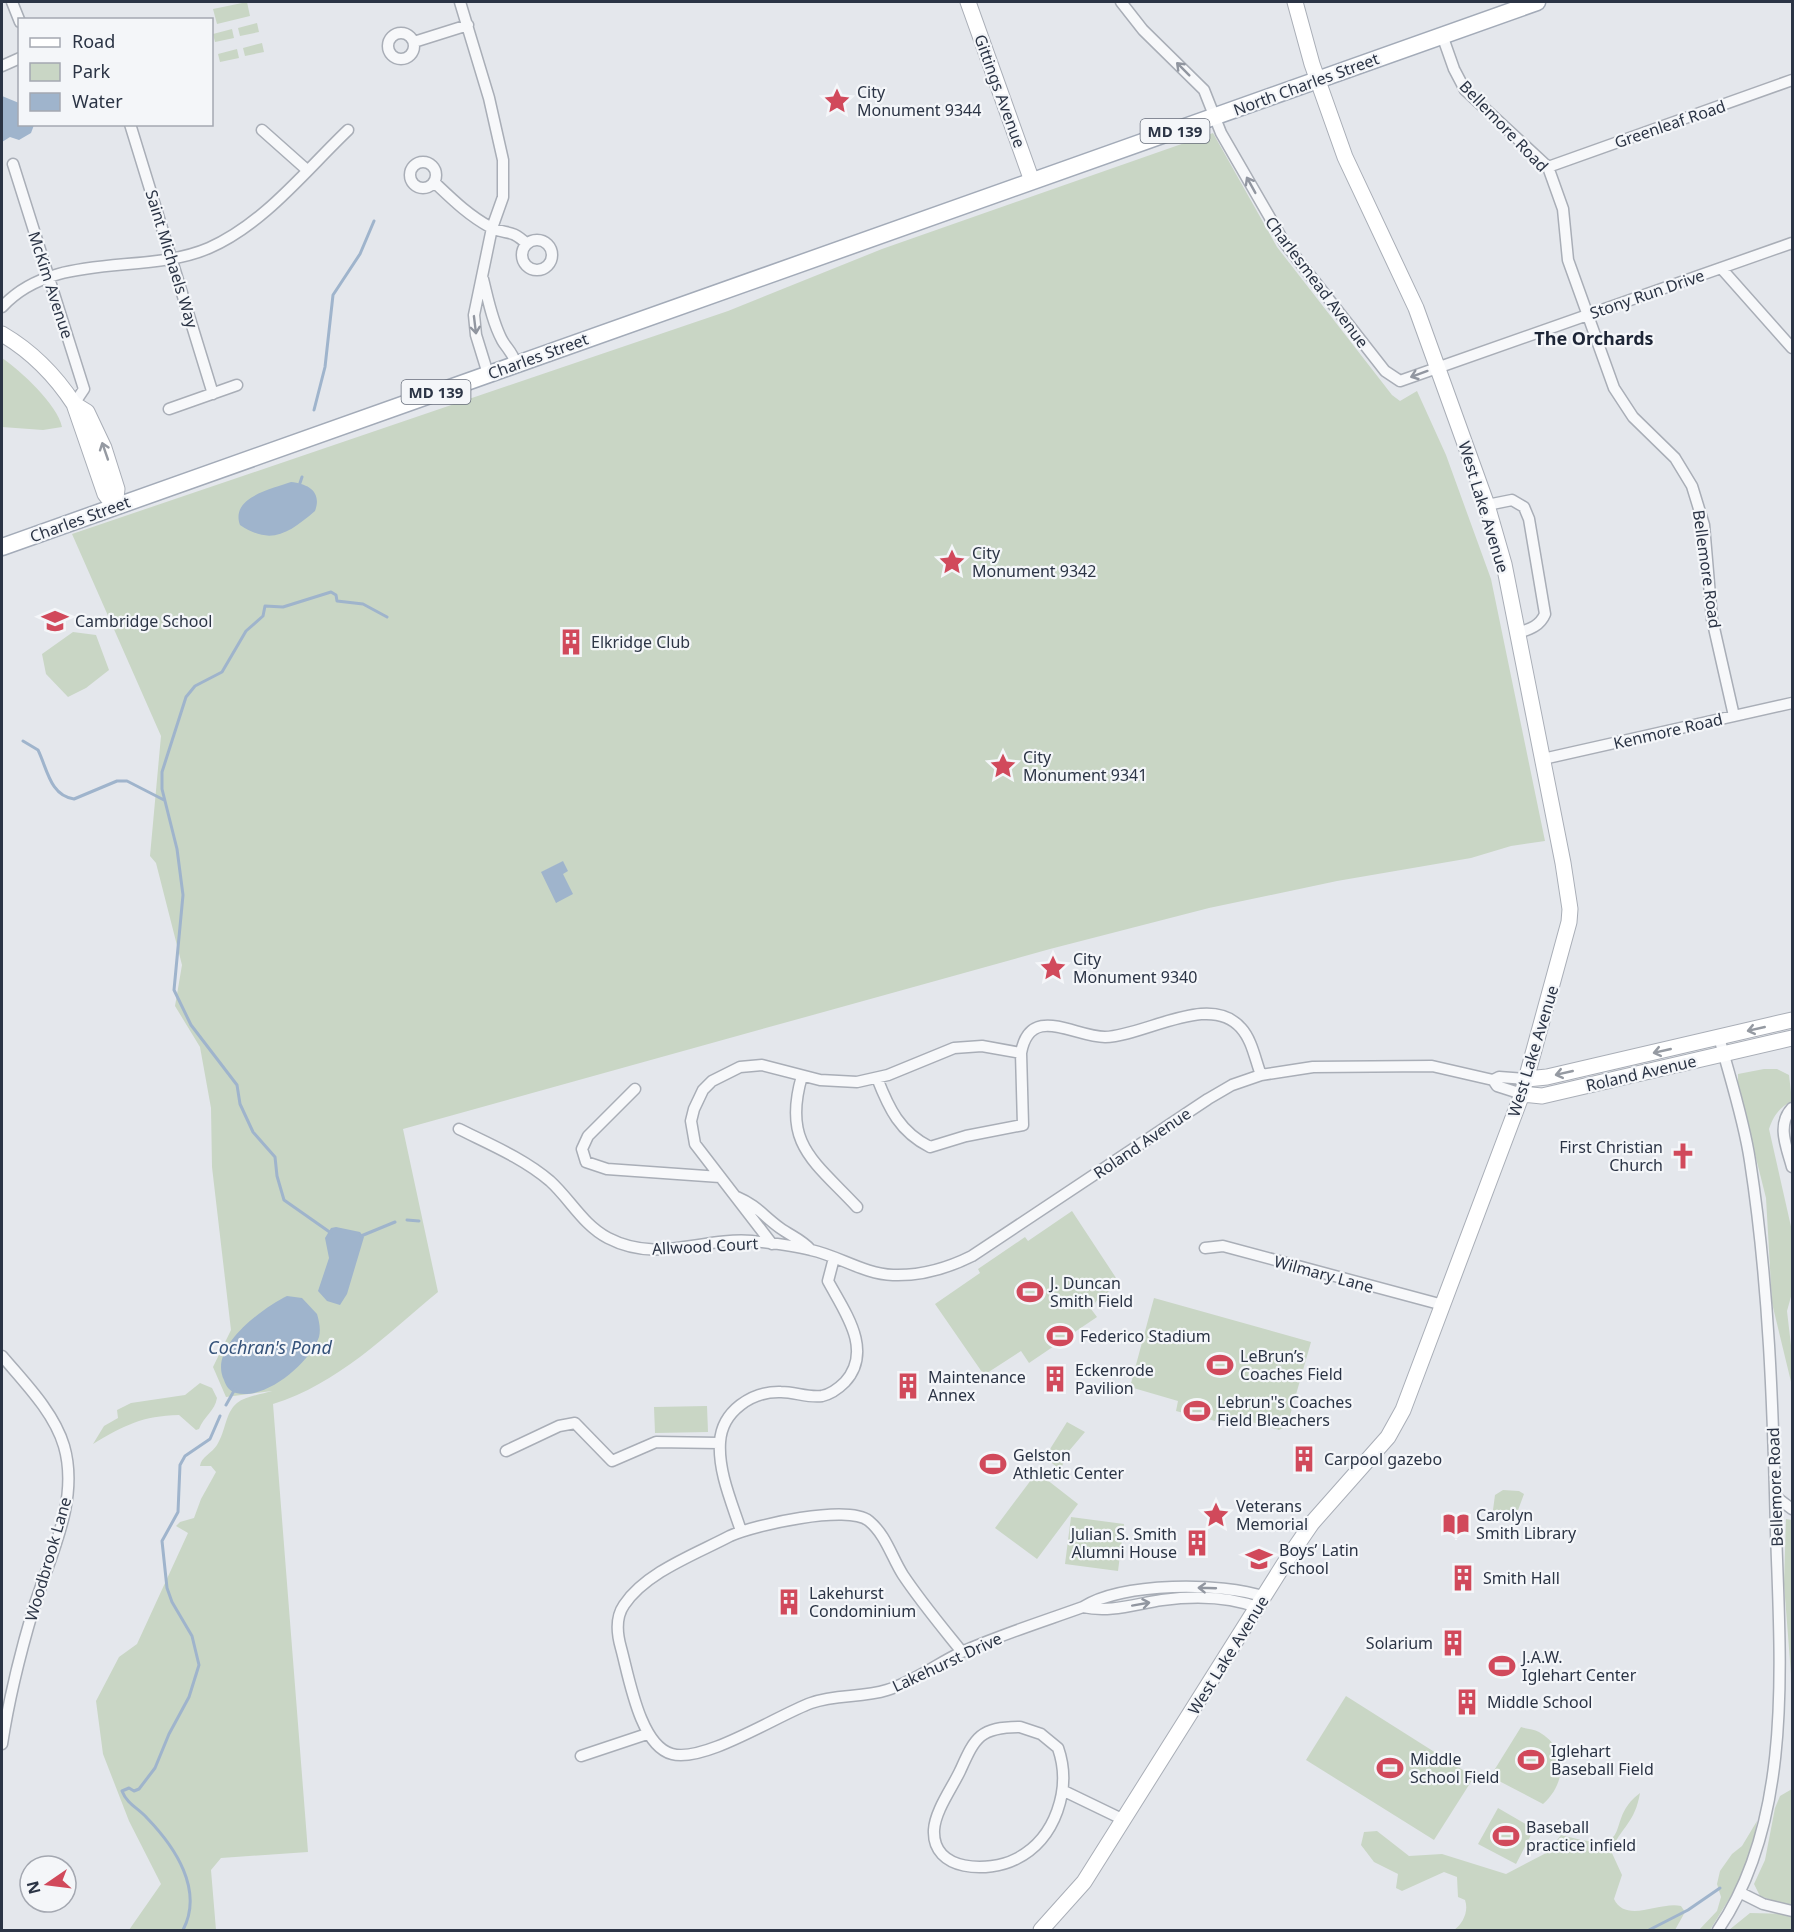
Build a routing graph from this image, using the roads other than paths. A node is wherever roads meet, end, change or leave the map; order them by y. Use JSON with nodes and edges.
{"nodes":[{"id":1,"x":12,"y":2,"type":"edge"},
{"id":2,"x":460,"y":2,"type":"edge"},
{"id":3,"x":968,"y":2,"type":"edge"},
{"id":4,"x":1121,"y":2,"type":"edge"},
{"id":5,"x":1295,"y":2,"type":"edge"},
{"id":6,"x":1537,"y":2,"type":"edge"},
{"id":7,"x":18,"y":18,"type":"edge"},
{"id":8,"x":468,"y":25,"type":"junction"},
{"id":9,"x":1442,"y":35,"type":"junction"},
{"id":10,"x":414,"y":42,"type":"dead end"},
{"id":11,"x":18,"y":59,"type":"edge"},
{"id":12,"x":2,"y":66,"type":"edge"},
{"id":13,"x":1318,"y":80,"type":"junction"},
{"id":14,"x":1792,"y":80,"type":"edge"},
{"id":15,"x":1216,"y":116,"type":"junction"},
{"id":16,"x":131,"y":126,"type":"edge"},
{"id":17,"x":262,"y":130,"type":"dead end"},
{"id":18,"x":348,"y":130,"type":"dead end"},
{"id":19,"x":13,"y":165,"type":"dead end"},
{"id":20,"x":1548,"y":167,"type":"junction"},
{"id":21,"x":307,"y":170,"type":"junction"},
{"id":22,"x":1032,"y":181,"type":"junction"},
{"id":23,"x":434,"y":182,"type":"dead end"},
{"id":24,"x":492,"y":228,"type":"junction"},
{"id":25,"x":871,"y":237,"type":"joint"},
{"id":26,"x":1792,"y":243,"type":"edge"},
{"id":27,"x":527,"y":244,"type":"dead end"},
{"id":28,"x":172,"y":261,"type":"junction"},
{"id":29,"x":1721,"y":268,"type":"junction"},
{"id":30,"x":482,"y":276,"type":"junction"},
{"id":31,"x":50,"y":279,"type":"junction"},
{"id":32,"x":2,"y":307,"type":"edge"},
{"id":33,"x":1587,"y":315,"type":"junction"},
{"id":34,"x":2,"y":334,"type":"edge"},
{"id":35,"x":1792,"y":348,"type":"edge"},
{"id":36,"x":516,"y":364,"type":"junction"},
{"id":37,"x":1438,"y":367,"type":"junction"},
{"id":38,"x":488,"y":374,"type":"junction"},
{"id":39,"x":1400,"y":381,"type":"joint"},
{"id":40,"x":237,"y":385,"type":"dead end"},
{"id":41,"x":213,"y":393,"type":"junction"},
{"id":42,"x":74,"y":404,"type":"junction"},
{"id":43,"x":169,"y":409,"type":"dead end"},
{"id":44,"x":1487,"y":505,"type":"junction"},
{"id":45,"x":115,"y":507,"type":"junction"},
{"id":46,"x":2,"y":547,"type":"edge"},
{"id":47,"x":1518,"y":633,"type":"junction"},
{"id":48,"x":1792,"y":703,"type":"edge"},
{"id":49,"x":1734,"y":716,"type":"junction"},
{"id":50,"x":1543,"y":759,"type":"junction"},
{"id":51,"x":1792,"y":1020,"type":"edge"},
{"id":52,"x":1719,"y":1037,"type":"junction"},
{"id":53,"x":1792,"y":1038,"type":"edge"},
{"id":54,"x":1021,"y":1053,"type":"junction"},
{"id":55,"x":1723,"y":1054,"type":"junction"},
{"id":56,"x":1261,"y":1075,"type":"junction"},
{"id":57,"x":802,"y":1076,"type":"junction"},
{"id":58,"x":877,"y":1078,"type":"junction"},
{"id":59,"x":1527,"y":1078,"type":"junction"},
{"id":60,"x":1493,"y":1080,"type":"junction"},
{"id":61,"x":635,"y":1089,"type":"dead end"},
{"id":62,"x":1522,"y":1094,"type":"junction"},
{"id":63,"x":1792,"y":1108,"type":"edge"},
{"id":64,"x":459,"y":1129,"type":"dead end"},
{"id":65,"x":1792,"y":1167,"type":"edge"},
{"id":66,"x":720,"y":1177,"type":"junction"},
{"id":67,"x":735,"y":1197,"type":"junction"},
{"id":68,"x":857,"y":1207,"type":"dead end"},
{"id":69,"x":772,"y":1244,"type":"junction"},
{"id":70,"x":1205,"y":1248,"type":"dead end"},
{"id":71,"x":811,"y":1250,"type":"junction"},
{"id":72,"x":834,"y":1258,"type":"junction"},
{"id":73,"x":1443,"y":1305,"type":"junction"},
{"id":74,"x":2,"y":1356,"type":"edge"},
{"id":75,"x":720,"y":1443,"type":"junction"},
{"id":76,"x":506,"y":1450,"type":"dead end"},
{"id":77,"x":1776,"y":1497,"type":"junction"},
{"id":78,"x":1792,"y":1509,"type":"edge"},
{"id":79,"x":741,"y":1531,"type":"junction"},
{"id":80,"x":1262,"y":1602,"type":"junction"},
{"id":81,"x":962,"y":1652,"type":"junction"},
{"id":82,"x":647,"y":1734,"type":"junction"},
{"id":83,"x":2,"y":1744,"type":"edge"},
{"id":84,"x":580,"y":1756,"type":"dead end"},
{"id":85,"x":1064,"y":1791,"type":"junction"},
{"id":86,"x":1122,"y":1819,"type":"junction"},
{"id":87,"x":1742,"y":1893,"type":"junction"},
{"id":88,"x":1792,"y":1911,"type":"edge"},
{"id":89,"x":1041,"y":1930,"type":"edge"},
{"id":90,"x":1718,"y":1930,"type":"edge"}],
"edges":[{"from":1,"to":7,"type":"street"},
{"from":2,"to":8,"type":"street"},
{"from":3,"to":22,"type":"street","name":"Gittings Avenue"},
{"from":15,"to":4,"type":"street","name":"Charlesmead Avenue","one_way":true},
{"from":5,"to":13,"type":"street","name":"West Lake Avenue"},
{"from":6,"to":9,"type":"main road","name":"North Charles Street","number":"MD 139"},
{"from":8,"to":10,"type":"street"},
{"from":8,"to":24,"type":"street"},
{"from":9,"to":13,"type":"main road","name":"North Charles Street","number":"MD 139"},
{"from":9,"to":20,"type":"street","name":"Bellemore Road"},
{"from":11,"to":12,"type":"street"},
{"from":13,"to":15,"type":"main road","name":"North Charles Street","number":"MD 139"},
{"from":13,"to":37,"type":"street","name":"West Lake Avenue"},
{"from":14,"to":20,"type":"street","name":"Greenleaf Road"},
{"from":15,"to":22,"type":"main road","name":"North Charles Street","number":"MD 139"},
{"from":39,"to":15,"type":"street","name":"Charlesmead Avenue","one_way":true},
{"from":16,"to":28,"type":"street","name":"Saint Michaels Way"},
{"from":17,"to":21,"type":"street"},
{"from":18,"to":21,"type":"street"},
{"from":19,"to":31,"type":"street","name":"McKim Avenue"},
{"from":20,"to":33,"type":"street","name":"Bellemore Road"},
{"from":21,"to":28,"type":"street"},
{"from":22,"to":25,"type":"main road","name":"North Charles Street","number":"MD 139"},
{"from":23,"to":24,"type":"street"},
{"from":24,"to":27,"type":"street"},
{"from":24,"to":30,"type":"street"},
{"from":25,"to":36,"type":"main road","name":"Charles Street","number":"MD 139"},
{"from":26,"to":29,"type":"street","name":"Stony Run Drive"},
{"from":28,"to":31,"type":"street"},
{"from":28,"to":41,"type":"street","name":"Saint Michaels Way"},
{"from":29,"to":33,"type":"street","name":"Stony Run Drive"},
{"from":29,"to":35,"type":"street"},
{"from":30,"to":36,"type":"street"},
{"from":30,"to":38,"type":"street","one_way":true},
{"from":31,"to":32,"type":"street"},
{"from":31,"to":42,"type":"street","name":"McKim Avenue"},
{"from":33,"to":37,"type":"street","name":"Stony Run Drive"},
{"from":33,"to":49,"type":"street","name":"Bellemore Road"},
{"from":34,"to":42,"type":"street"},
{"from":36,"to":38,"type":"main road","name":"Charles Street","number":"MD 139"},
{"from":37,"to":39,"type":"street","name":"Stony Run Drive","one_way":true},
{"from":37,"to":44,"type":"street","name":"West Lake Avenue"},
{"from":38,"to":45,"type":"main road","name":"Charles Street","number":"MD 139"},
{"from":40,"to":41,"type":"street"},
{"from":41,"to":43,"type":"street"},
{"from":42,"to":45,"type":"street"},
{"from":44,"to":47,"type":"street","name":"West Lake Avenue"},
{"from":44,"to":47,"type":"street"},
{"from":45,"to":46,"type":"main road","name":"Charles Street","number":"MD 139"},
{"from":47,"to":50,"type":"street","name":"West Lake Avenue"},
{"from":48,"to":49,"type":"street","name":"Kenmore Road"},
{"from":49,"to":50,"type":"street","name":"Kenmore Road"},
{"from":50,"to":59,"type":"street","name":"West Lake Avenue"},
{"from":51,"to":52,"type":"street","name":"Roland Avenue","one_way":true},
{"from":52,"to":55,"type":"street","name":"Bellemore Road"},
{"from":52,"to":59,"type":"street","name":"Roland Avenue","one_way":true},
{"from":53,"to":55,"type":"street","name":"Roland Avenue"},
{"from":54,"to":56,"type":"street"},
{"from":54,"to":58,"type":"street"},
{"from":54,"to":58,"type":"street"},
{"from":55,"to":62,"type":"street","name":"Roland Avenue"},
{"from":55,"to":77,"type":"street","name":"Bellemore Road"},
{"from":56,"to":60,"type":"street","name":"Roland Avenue"},
{"from":56,"to":72,"type":"street","name":"Roland Avenue"},
{"from":57,"to":58,"type":"street"},
{"from":57,"to":66,"type":"street"},
{"from":57,"to":68,"type":"street"},
{"from":59,"to":60,"type":"street","name":"Roland Avenue"},
{"from":59,"to":62,"type":"street","name":"West Lake Avenue"},
{"from":60,"to":62,"type":"street","name":"Roland Avenue"},
{"from":61,"to":66,"type":"street"},
{"from":62,"to":73,"type":"street","name":"West Lake Avenue"},
{"from":63,"to":65,"type":"street"},
{"from":64,"to":69,"type":"street","name":"Allwood Court"},
{"from":66,"to":67,"type":"street"},
{"from":67,"to":69,"type":"street"},
{"from":67,"to":71,"type":"street"},
{"from":69,"to":71,"type":"street","name":"Allwood Court"},
{"from":70,"to":73,"type":"street","name":"Wilmary Lane"},
{"from":71,"to":72,"type":"street","name":"Roland Avenue"},
{"from":72,"to":75,"type":"street"},
{"from":73,"to":80,"type":"street","name":"West Lake Avenue"},
{"from":74,"to":83,"type":"street","name":"Woodbrook Lane"},
{"from":75,"to":76,"type":"street"},
{"from":75,"to":79,"type":"street"},
{"from":77,"to":78,"type":"street"},
{"from":77,"to":87,"type":"street","name":"Bellemore Road"},
{"from":79,"to":81,"type":"street"},
{"from":79,"to":82,"type":"street"},
{"from":80,"to":81,"type":"street","name":"Lakehurst Drive"},
{"from":80,"to":86,"type":"street","name":"West Lake Avenue"},
{"from":81,"to":82,"type":"street","name":"Lakehurst Drive"},
{"from":82,"to":84,"type":"street"},
{"from":85,"to":85,"type":"street"},
{"from":85,"to":86,"type":"street"},
{"from":86,"to":89,"type":"street","name":"West Lake Avenue"},
{"from":87,"to":88,"type":"street"},
{"from":87,"to":90,"type":"street","name":"Bellemore Road"}]}
